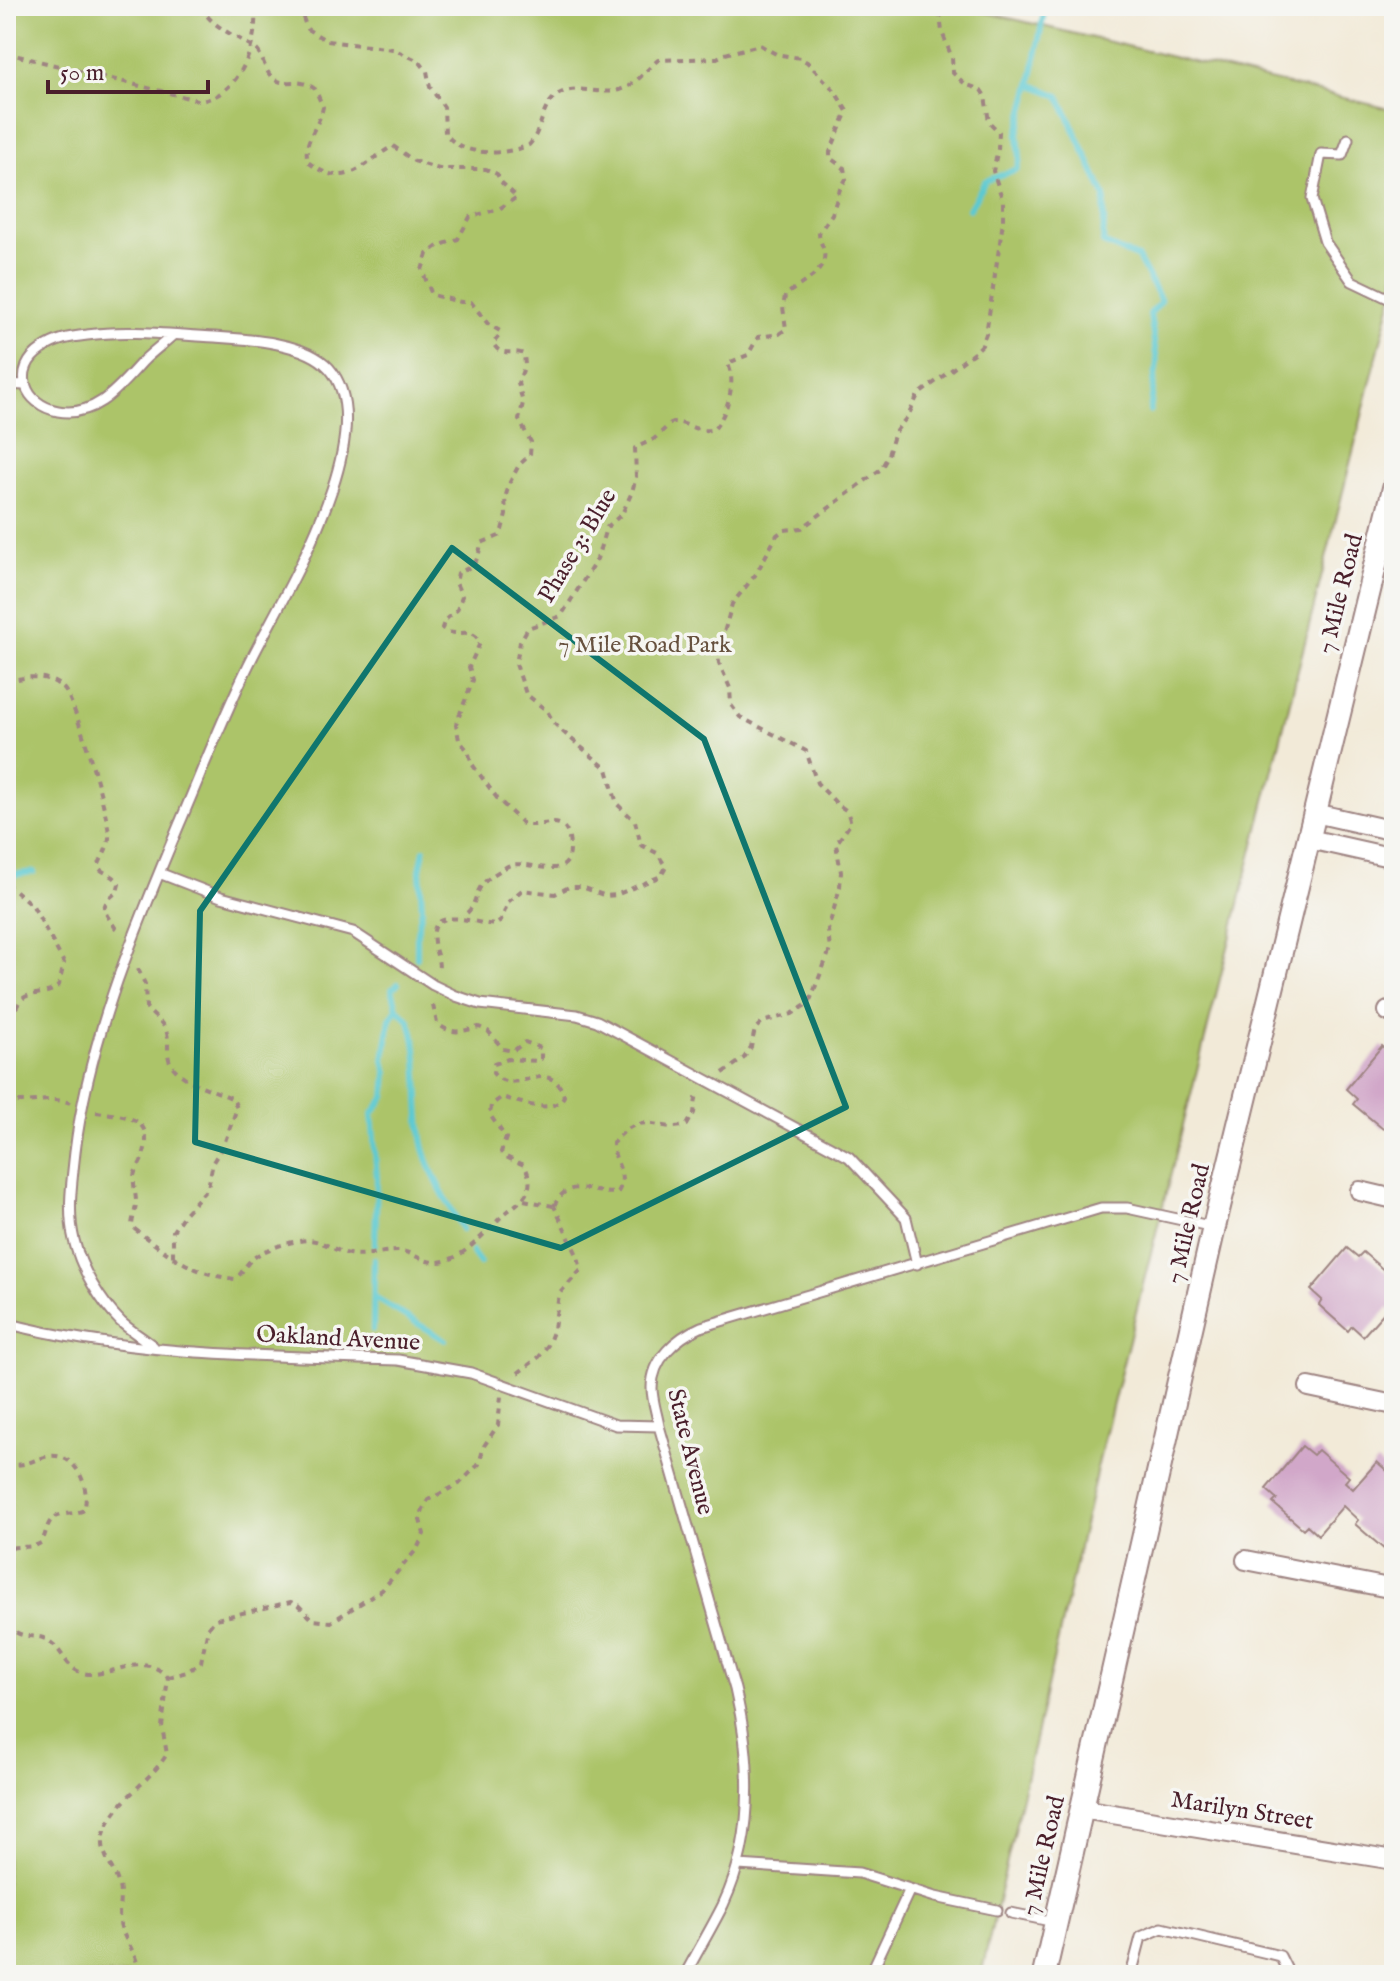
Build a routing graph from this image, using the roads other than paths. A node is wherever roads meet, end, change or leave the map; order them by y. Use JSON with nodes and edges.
{"nodes":[{"id":1,"x":1348,"y":139,"type":"dead end"},
{"id":2,"x":1394,"y":301,"type":"edge"},
{"id":3,"x":173,"y":335,"type":"junction"},
{"id":4,"x":6,"y":384,"type":"edge"},
{"id":5,"x":24,"y":385,"type":"junction"},
{"id":6,"x":1394,"y":488,"type":"edge"},
{"id":7,"x":1315,"y":813,"type":"junction"},
{"id":8,"x":1394,"y":831,"type":"edge"},
{"id":9,"x":1309,"y":839,"type":"junction"},
{"id":10,"x":1394,"y":858,"type":"edge"},
{"id":11,"x":159,"y":873,"type":"junction"},
{"id":12,"x":1360,"y":1191,"type":"dead end"},
{"id":13,"x":1394,"y":1199,"type":"edge"},
{"id":14,"x":1214,"y":1227,"type":"junction"},
{"id":15,"x":917,"y":1264,"type":"junction"},
{"id":16,"x":6,"y":1323,"type":"edge"},
{"id":17,"x":153,"y":1346,"type":"junction"},
{"id":18,"x":1309,"y":1387,"type":"dead end"},
{"id":19,"x":1394,"y":1405,"type":"edge"},
{"id":20,"x":659,"y":1426,"type":"junction"},
{"id":21,"x":1246,"y":1560,"type":"dead end"},
{"id":22,"x":1394,"y":1589,"type":"edge"},
{"id":23,"x":1082,"y":1809,"type":"junction"},
{"id":24,"x":1394,"y":1860,"type":"edge"},
{"id":25,"x":738,"y":1865,"type":"junction"},
{"id":26,"x":910,"y":1889,"type":"junction"},
{"id":27,"x":997,"y":1910,"type":"dead end"},
{"id":28,"x":1011,"y":1913,"type":"dead end"},
{"id":29,"x":1056,"y":1923,"type":"junction"},
{"id":30,"x":685,"y":1975,"type":"edge"},
{"id":31,"x":870,"y":1975,"type":"edge"},
{"id":32,"x":1044,"y":1975,"type":"edge"},
{"id":33,"x":1131,"y":1975,"type":"edge"},
{"id":34,"x":1284,"y":1975,"type":"edge"}],
"edges":[{"from":1,"to":2,"type":"lane"},
{"from":3,"to":5,"type":"lane"},
{"from":3,"to":5,"type":"lane"},
{"from":3,"to":11,"type":"lane"},
{"from":4,"to":5,"type":"lane"},
{"from":6,"to":7,"type":"street","name":"7 Mile Road"},
{"from":7,"to":8,"type":"street"},
{"from":7,"to":9,"type":"street","name":"7 Mile Road"},
{"from":9,"to":10,"type":"street"},
{"from":9,"to":14,"type":"street","name":"7 Mile Road"},
{"from":11,"to":15,"type":"lane"},
{"from":11,"to":17,"type":"lane"},
{"from":12,"to":13,"type":"street"},
{"from":14,"to":15,"type":"lane","name":"State Avenue"},
{"from":14,"to":23,"type":"street","name":"7 Mile Road"},
{"from":15,"to":20,"type":"lane","name":"State Avenue"},
{"from":16,"to":17,"type":"lane","name":"Oakland Avenue"},
{"from":17,"to":20,"type":"lane","name":"Oakland Avenue"},
{"from":18,"to":19,"type":"street"},
{"from":20,"to":25,"type":"lane","name":"State Avenue"},
{"from":21,"to":22,"type":"street"},
{"from":23,"to":24,"type":"street","name":"Marilyn Street"},
{"from":23,"to":29,"type":"street","name":"7 Mile Road"},
{"from":25,"to":26,"type":"lane"},
{"from":25,"to":30,"type":"lane","name":"State Avenue"},
{"from":26,"to":27,"type":"lane"},
{"from":26,"to":31,"type":"lane"},
{"from":28,"to":29,"type":"lane"},
{"from":29,"to":32,"type":"street","name":"7 Mile Road"},
{"from":33,"to":34,"type":"lane"}]}
